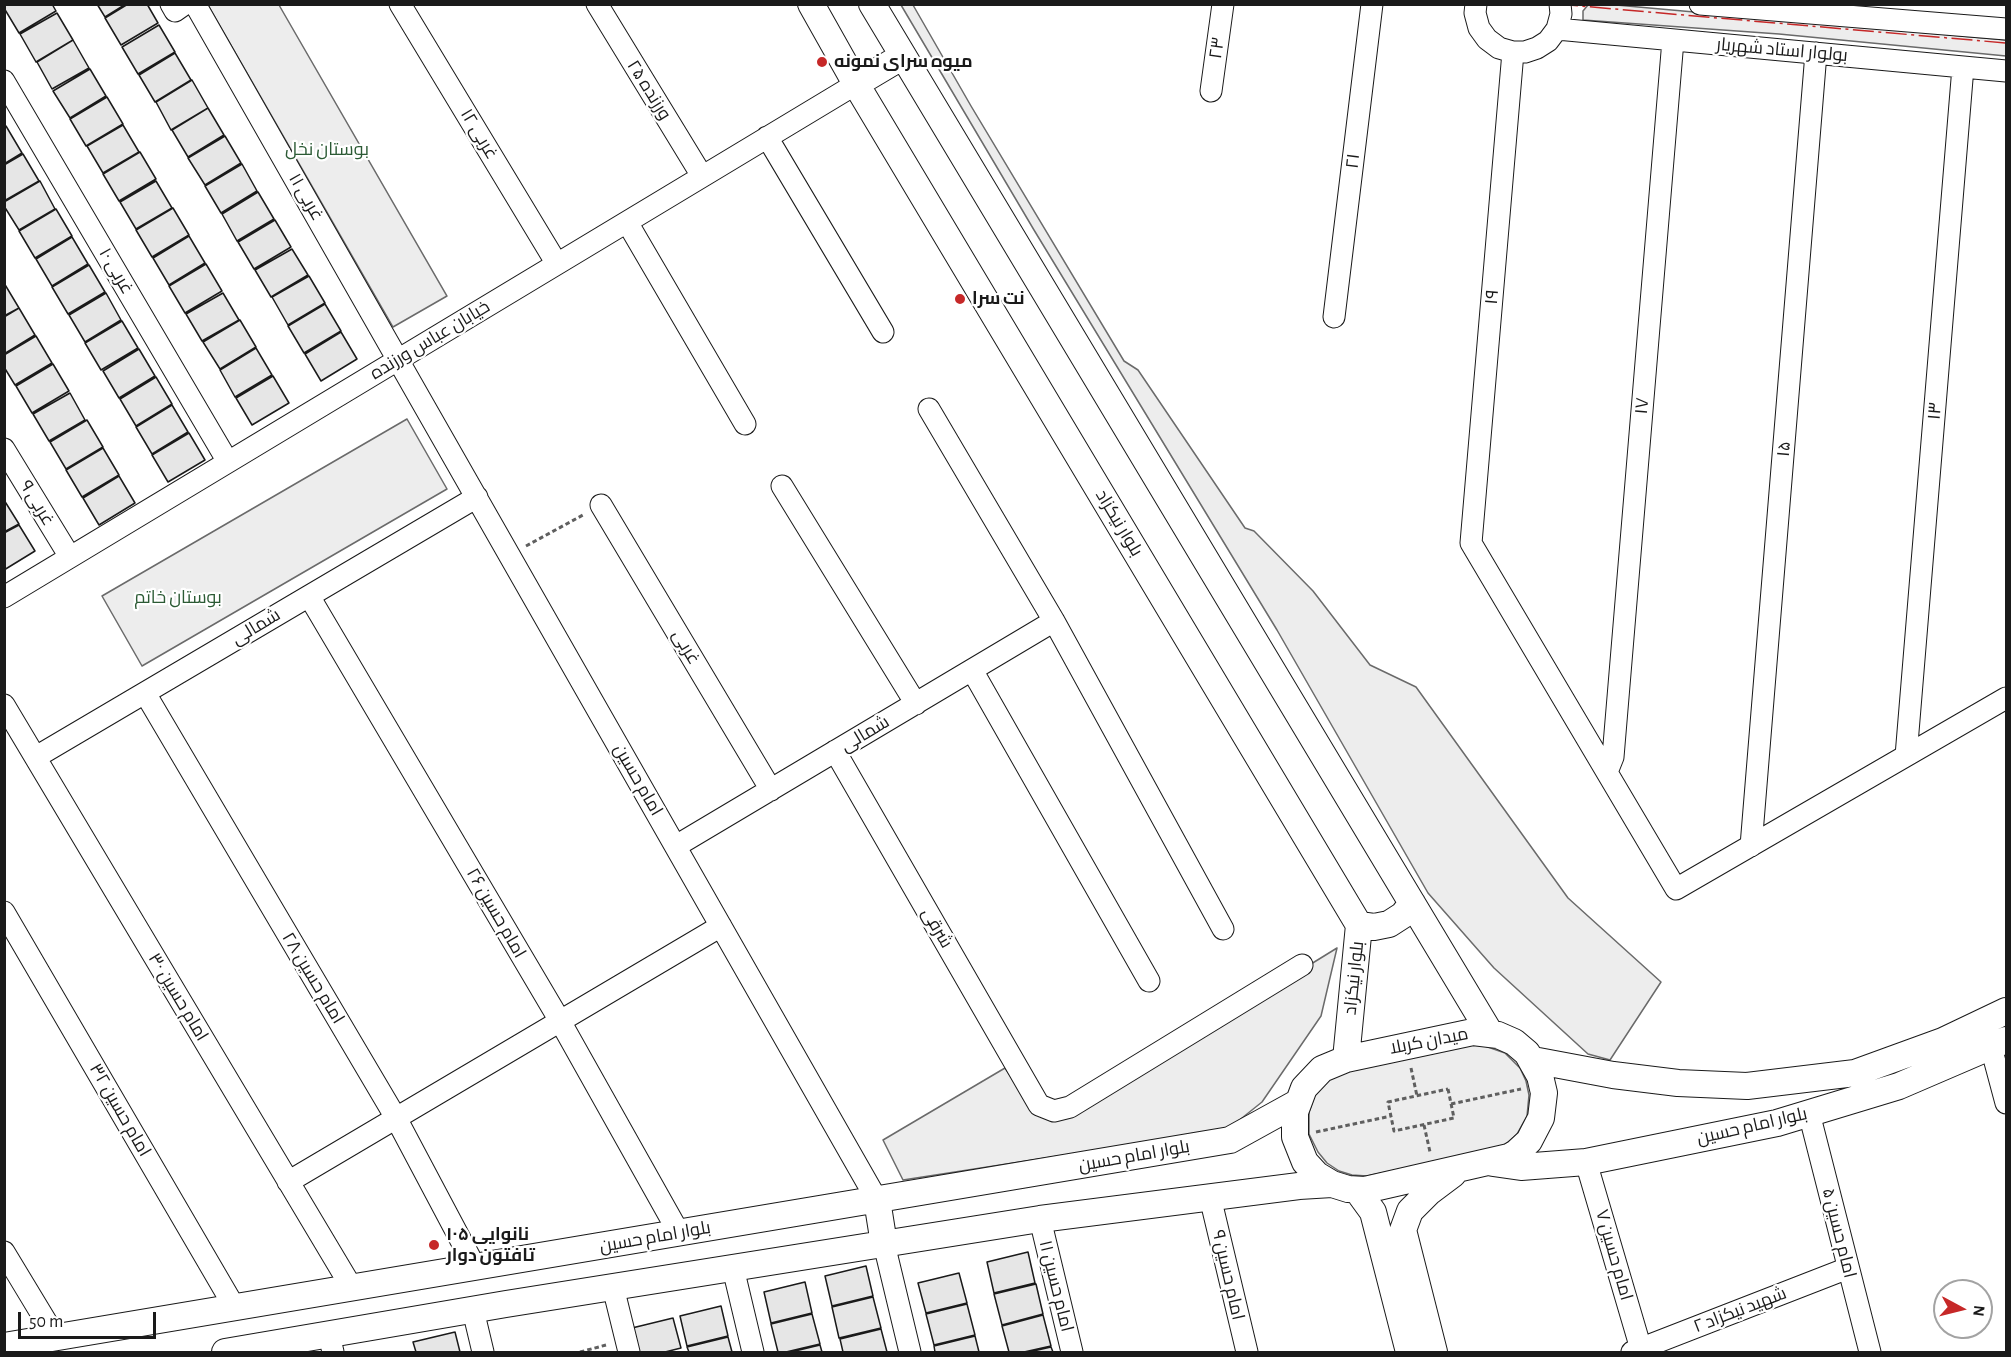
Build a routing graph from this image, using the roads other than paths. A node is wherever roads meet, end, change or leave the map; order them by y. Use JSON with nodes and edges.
{"nodes":[{"id":1,"x":171,"y":4,"type":"edge"},
{"id":2,"x":185,"y":4,"type":"edge"},
{"id":3,"x":195,"y":4,"type":"edge"},
{"id":4,"x":400,"y":4,"type":"edge"},
{"id":5,"x":597,"y":4,"type":"edge"},
{"id":6,"x":811,"y":4,"type":"edge"},
{"id":7,"x":872,"y":4,"type":"edge"},
{"id":8,"x":1223,"y":4,"type":"edge"},
{"id":9,"x":1372,"y":4,"type":"edge"},
{"id":10,"x":1476,"y":4,"type":"edge"},
{"id":11,"x":1560,"y":4,"type":"edge"},
{"id":12,"x":1700,"y":4,"type":"edge"},
{"id":13,"x":1793,"y":8,"type":"edge"},
{"id":14,"x":1941,"y":14,"type":"edge"},
{"id":15,"x":1557,"y":29,"type":"junction"},
{"id":16,"x":2007,"y":29,"type":"edge"},
{"id":17,"x":1673,"y":40,"type":"junction"},
{"id":18,"x":1513,"y":52,"type":"junction"},
{"id":19,"x":1816,"y":53,"type":"junction"},
{"id":20,"x":903,"y":56,"type":"junction"},
{"id":21,"x":1963,"y":67,"type":"junction"},
{"id":22,"x":2007,"y":71,"type":"edge"},
{"id":23,"x":4,"y":81,"type":"edge"},
{"id":24,"x":856,"y":84,"type":"junction"},
{"id":25,"x":1211,"y":91,"type":"dead end"},
{"id":26,"x":767,"y":137,"type":"junction"},
{"id":27,"x":702,"y":177,"type":"junction"},
{"id":28,"x":627,"y":222,"type":"junction"},
{"id":29,"x":557,"y":264,"type":"junction"},
{"id":30,"x":1334,"y":317,"type":"dead end"},
{"id":31,"x":883,"y":332,"type":"dead end"},
{"id":32,"x":399,"y":359,"type":"junction"},
{"id":33,"x":929,"y":409,"type":"dead end"},
{"id":34,"x":745,"y":424,"type":"dead end"},
{"id":35,"x":4,"y":449,"type":"edge"},
{"id":36,"x":228,"y":462,"type":"junction"},
{"id":37,"x":782,"y":486,"type":"dead end"},
{"id":38,"x":477,"y":497,"type":"junction"},
{"id":39,"x":601,"y":505,"type":"road end"},
{"id":40,"x":70,"y":557,"type":"junction"},
{"id":41,"x":309,"y":596,"type":"junction"},
{"id":42,"x":4,"y":597,"type":"edge"},
{"id":43,"x":1054,"y":621,"type":"junction"},
{"id":44,"x":972,"y":670,"type":"junction"},
{"id":45,"x":145,"y":693,"type":"junction"},
{"id":46,"x":2007,"y":698,"type":"edge"},
{"id":47,"x":916,"y":704,"type":"junction"},
{"id":48,"x":4,"y":705,"type":"edge"},
{"id":49,"x":835,"y":751,"type":"junction"},
{"id":50,"x":1906,"y":756,"type":"junction"},
{"id":51,"x":36,"y":757,"type":"junction"},
{"id":52,"x":1607,"y":772,"type":"junction"},
{"id":53,"x":771,"y":790,"type":"junction"},
{"id":54,"x":675,"y":846,"type":"junction"},
{"id":55,"x":1751,"y":846,"type":"junction"},
{"id":56,"x":1412,"y":903,"type":"junction"},
{"id":57,"x":4,"y":912,"type":"edge"},
{"id":58,"x":1359,"y":925,"type":"junction"},
{"id":59,"x":721,"y":926,"type":"junction"},
{"id":60,"x":1223,"y":929,"type":"dead end"},
{"id":61,"x":1302,"y":965,"type":"dead end"},
{"id":62,"x":1149,"y":981,"type":"dead end"},
{"id":63,"x":2007,"y":1011,"type":"edge"},
{"id":64,"x":560,"y":1021,"type":"junction"},
{"id":65,"x":1490,"y":1033,"type":"junction"},
{"id":66,"x":1999,"y":1044,"type":"edge"},
{"id":67,"x":1346,"y":1059,"type":"junction"},
{"id":68,"x":1533,"y":1060,"type":"junction"},
{"id":69,"x":1297,"y":1103,"type":"junction"},
{"id":70,"x":2007,"y":1103,"type":"edge"},
{"id":71,"x":1809,"y":1113,"type":"junction"},
{"id":72,"x":396,"y":1118,"type":"junction"},
{"id":73,"x":1487,"y":1162,"type":"junction"},
{"id":74,"x":1586,"y":1162,"type":"junction"},
{"id":75,"x":1461,"y":1168,"type":"junction"},
{"id":76,"x":288,"y":1182,"type":"junction"},
{"id":77,"x":1332,"y":1184,"type":"junction"},
{"id":78,"x":1357,"y":1190,"type":"junction"},
{"id":79,"x":1210,"y":1197,"type":"junction"},
{"id":80,"x":877,"y":1200,"type":"junction"},
{"id":81,"x":1040,"y":1219,"type":"junction"},
{"id":82,"x":678,"y":1233,"type":"junction"},
{"id":83,"x":884,"y":1244,"type":"junction"},
{"id":84,"x":4,"y":1252,"type":"edge"},
{"id":85,"x":475,"y":1267,"type":"junction"},
{"id":86,"x":733,"y":1268,"type":"junction"},
{"id":87,"x":1848,"y":1268,"type":"junction"},
{"id":88,"x":613,"y":1287,"type":"junction"},
{"id":89,"x":352,"y":1288,"type":"junction"},
{"id":90,"x":235,"y":1308,"type":"junction"},
{"id":91,"x":473,"y":1310,"type":"junction"},
{"id":92,"x":56,"y":1338,"type":"junction"},
{"id":93,"x":331,"y":1344,"type":"edge"},
{"id":94,"x":4,"y":1346,"type":"edge"},
{"id":95,"x":627,"y":1346,"type":"edge"},
{"id":96,"x":1636,"y":1351,"type":"edge"},
{"id":97,"x":225,"y":1353,"type":"edge"},
{"id":98,"x":483,"y":1353,"type":"edge"},
{"id":99,"x":753,"y":1353,"type":"edge"},
{"id":100,"x":910,"y":1353,"type":"edge"},
{"id":101,"x":1072,"y":1353,"type":"edge"},
{"id":102,"x":1247,"y":1353,"type":"edge"},
{"id":103,"x":1409,"y":1353,"type":"edge"},
{"id":104,"x":1434,"y":1353,"type":"edge"},
{"id":105,"x":1870,"y":1353,"type":"edge"}],
"edges":[{"from":1,"to":2,"type":"street"},
{"from":3,"to":32,"type":"street","name":"غربی ۱۱"},
{"from":4,"to":29,"type":"street","name":"غربی ۱۲"},
{"from":5,"to":27,"type":"street","name":"ورزنده ۲۵"},
{"from":6,"to":24,"type":"main road","name":"بلوار نیکزاد"},
{"from":7,"to":20,"type":"main road"},
{"from":8,"to":25,"type":"street","name":"۲۳"},
{"from":9,"to":30,"type":"street","name":"۲۱"},
{"from":10,"to":18,"type":"street"},
{"from":11,"to":15,"type":"street"},
{"from":12,"to":13,"type":"street"},
{"from":13,"to":14,"type":"street"},
{"from":14,"to":16,"type":"street"},
{"from":15,"to":17,"type":"street","name":"بولوار استاد شهریار"},
{"from":15,"to":18,"type":"street"},
{"from":17,"to":19,"type":"street","name":"بولوار استاد شهریار"},
{"from":17,"to":52,"type":"street","name":"۱۷"},
{"from":18,"to":52,"type":"street","name":"۱۹"},
{"from":19,"to":21,"type":"street","name":"بولوار استاد شهریار"},
{"from":19,"to":55,"type":"street","name":"۱۵"},
{"from":20,"to":24,"type":"main road"},
{"from":20,"to":56,"type":"main road"},
{"from":21,"to":22,"type":"street","name":"بولوار استاد شهریار"},
{"from":21,"to":50,"type":"street","name":"۱۳"},
{"from":23,"to":36,"type":"street","name":"غربی ۱۰"},
{"from":24,"to":26,"type":"street","name":"خیابان عباس ورزنده"},
{"from":24,"to":58,"type":"main road","name":"بلوار نیکزاد"},
{"from":26,"to":27,"type":"street","name":"خیابان عباس ورزنده"},
{"from":26,"to":31,"type":"street"},
{"from":27,"to":28,"type":"street","name":"خیابان عباس ورزنده"},
{"from":28,"to":29,"type":"street","name":"خیابان عباس ورزنده"},
{"from":28,"to":34,"type":"street"},
{"from":29,"to":32,"type":"street","name":"خیابان عباس ورزنده"},
{"from":32,"to":36,"type":"street","name":"خیابان عباس ورزنده"},
{"from":32,"to":38,"type":"street","name":"امام حسین"},
{"from":33,"to":43,"type":"street"},
{"from":35,"to":40,"type":"street","name":"غربی ۹"},
{"from":36,"to":40,"type":"street","name":"خیابان عباس ورزنده"},
{"from":37,"to":47,"type":"street"},
{"from":38,"to":41,"type":"street","name":"شمالی"},
{"from":38,"to":54,"type":"street","name":"امام حسین"},
{"from":39,"to":53,"type":"street","name":"غربی"},
{"from":40,"to":42,"type":"street","name":"خیابان عباس ورزنده"},
{"from":41,"to":45,"type":"street","name":"شمالی"},
{"from":41,"to":64,"type":"street","name":"امام حسین ۲۶"},
{"from":43,"to":44,"type":"street","name":"شمالی"},
{"from":43,"to":60,"type":"street"},
{"from":44,"to":47,"type":"street","name":"شمالی"},
{"from":44,"to":62,"type":"street"},
{"from":45,"to":51,"type":"street","name":"شمالی"},
{"from":45,"to":72,"type":"street","name":"امام حسین ۲۸"},
{"from":46,"to":50,"type":"street"},
{"from":47,"to":49,"type":"street","name":"شمالی"},
{"from":48,"to":51,"type":"street","name":"امام حسین ۳۰"},
{"from":49,"to":53,"type":"street","name":"شمالی"},
{"from":49,"to":61,"type":"street","name":"شرقی"},
{"from":50,"to":55,"type":"street"},
{"from":51,"to":76,"type":"street","name":"امام حسین ۳۰"},
{"from":52,"to":55,"type":"street"},
{"from":53,"to":54,"type":"street","name":"شمالی"},
{"from":54,"to":59,"type":"street","name":"امام حسین"},
{"from":56,"to":58,"type":"main road"},
{"from":56,"to":65,"type":"main road"},
{"from":57,"to":90,"type":"street","name":"امام حسین ۳۲"},
{"from":58,"to":67,"type":"main road","name":"بلوار نیکزاد"},
{"from":59,"to":64,"type":"street"},
{"from":59,"to":80,"type":"street","name":"امام حسین"},
{"from":63,"to":68,"type":"main road","name":"بلوار امام حسین"},
{"from":64,"to":72,"type":"street"},
{"from":64,"to":82,"type":"street","name":"امام حسین ۲۶"},
{"from":65,"to":67,"type":"main road","name":"میدان کربلا"},
{"from":65,"to":68,"type":"main road","name":"میدان کربلا"},
{"from":66,"to":70,"type":"street"},
{"from":66,"to":71,"type":"main road","name":"بلوار امام حسین"},
{"from":67,"to":69,"type":"main road","name":"میدان کربلا"},
{"from":68,"to":73,"type":"main road","name":"میدان کربلا"},
{"from":69,"to":77,"type":"main road","name":"میدان کربلا"},
{"from":69,"to":80,"type":"main road","name":"بلوار امام حسین"},
{"from":71,"to":74,"type":"main road","name":"بلوار امام حسین"},
{"from":71,"to":87,"type":"street","name":"امام حسین ۵"},
{"from":72,"to":76,"type":"street"},
{"from":72,"to":85,"type":"street","name":"امام حسین ۲۸"},
{"from":73,"to":74,"type":"main road","name":"بلوار امام حسین"},
{"from":73,"to":75,"type":"main road","name":"میدان کربلا"},
{"from":74,"to":96,"type":"street","name":"امام حسین ۷"},
{"from":75,"to":78,"type":"main road","name":"میدان کربلا"},
{"from":75,"to":104,"type":"main road"},
{"from":76,"to":89,"type":"street","name":"امام حسین ۳۰"},
{"from":77,"to":78,"type":"main road","name":"میدان کربلا"},
{"from":77,"to":79,"type":"main road"},
{"from":78,"to":103,"type":"main road"},
{"from":79,"to":81,"type":"main road"},
{"from":79,"to":102,"type":"street","name":"امام حسین ۹"},
{"from":80,"to":82,"type":"main road","name":"بلوار امام حسین"},
{"from":80,"to":83,"type":"main road"},
{"from":81,"to":83,"type":"main road"},
{"from":81,"to":101,"type":"street","name":"امام حسین ۱۱"},
{"from":82,"to":85,"type":"main road","name":"بلوار امام حسین"},
{"from":83,"to":86,"type":"main road"},
{"from":83,"to":100,"type":"street"},
{"from":84,"to":92,"type":"street"},
{"from":85,"to":89,"type":"main road","name":"بلوار امام حسین"},
{"from":86,"to":88,"type":"main road"},
{"from":86,"to":99,"type":"street"},
{"from":87,"to":96,"type":"street","name":"شهید نیکزاد ۲"},
{"from":87,"to":105,"type":"street","name":"امام حسین ۵"},
{"from":88,"to":91,"type":"main road"},
{"from":88,"to":95,"type":"street"},
{"from":89,"to":90,"type":"main road","name":"بلوار امام حسین"},
{"from":90,"to":92,"type":"main road","name":"بلوار امام حسین"},
{"from":91,"to":93,"type":"main road"},
{"from":91,"to":98,"type":"street"},
{"from":92,"to":94,"type":"main road","name":"بلوار امام حسین"},
{"from":93,"to":97,"type":"main road"}]}
